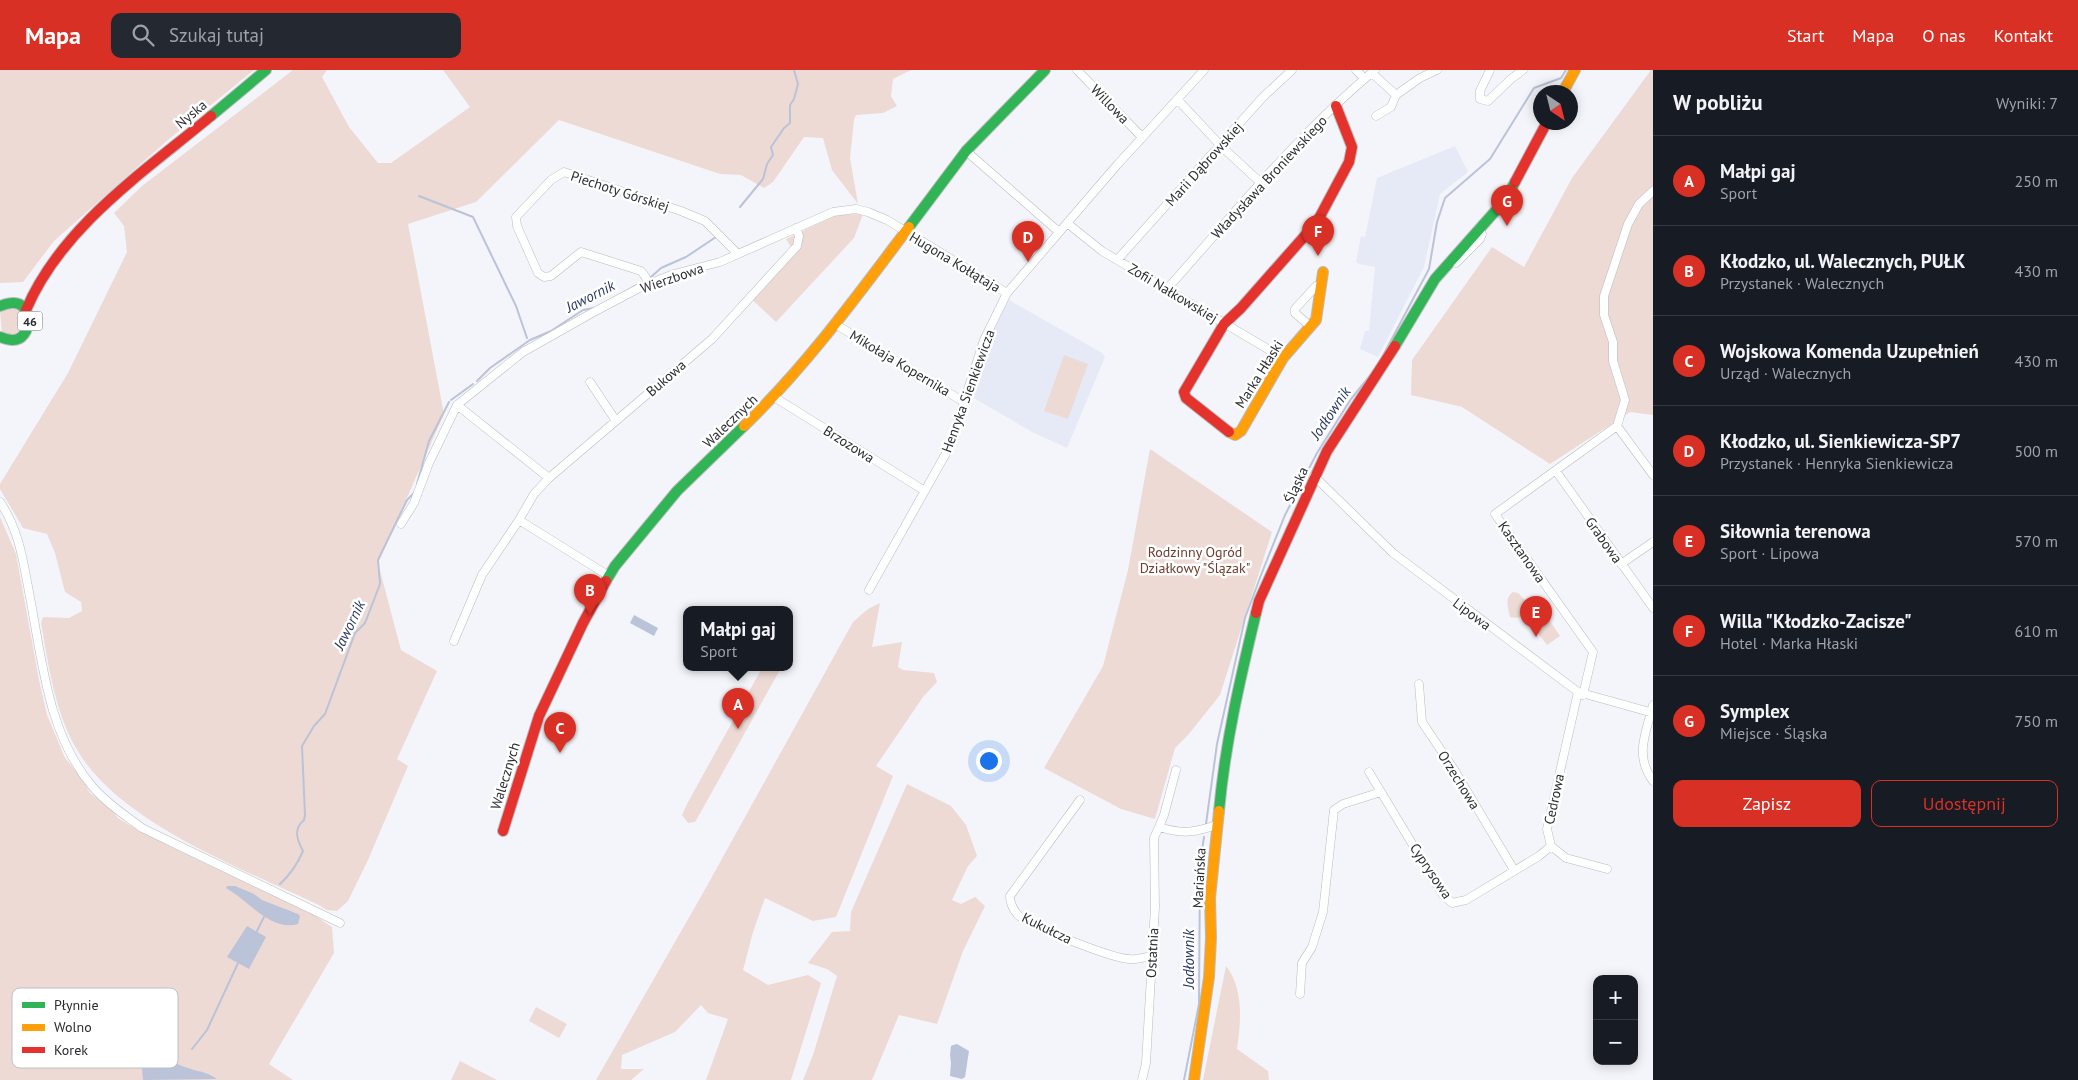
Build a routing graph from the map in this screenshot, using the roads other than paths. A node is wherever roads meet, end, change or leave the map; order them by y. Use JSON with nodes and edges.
{"nodes":[{"id":1,"x":266,"y":70,"type":"edge"},
{"id":2,"x":1045,"y":70,"type":"edge"},
{"id":3,"x":1077,"y":70,"type":"edge"},
{"id":4,"x":1204,"y":70,"type":"edge"},
{"id":5,"x":1292,"y":70,"type":"edge"},
{"id":6,"x":1356,"y":70,"type":"edge"},
{"id":7,"x":1437,"y":70,"type":"edge"},
{"id":8,"x":1490,"y":70,"type":"edge"},
{"id":9,"x":1523,"y":70,"type":"edge"},
{"id":10,"x":1576,"y":70,"type":"edge"},
{"id":11,"x":1373,"y":71,"type":"edge"},
{"id":12,"x":1364,"y":78,"type":"junction"},
{"id":13,"x":1567,"y":85,"type":"edge"},
{"id":14,"x":1396,"y":95,"type":"junction"},
{"id":15,"x":1177,"y":99,"type":"junction"},
{"id":16,"x":1336,"y":106,"type":"junction"},
{"id":17,"x":1376,"y":116,"type":"dead end"},
{"id":18,"x":1543,"y":130,"type":"edge"},
{"id":19,"x":1142,"y":137,"type":"junction"},
{"id":20,"x":1221,"y":146,"type":"junction"},
{"id":21,"x":966,"y":150,"type":"junction"},
{"id":22,"x":1261,"y":183,"type":"junction"},
{"id":23,"x":1653,"y":191,"type":"edge"},
{"id":24,"x":1067,"y":223,"type":"junction"},
{"id":25,"x":796,"y":228,"type":"junction"},
{"id":26,"x":903,"y":231,"type":"junction"},
{"id":27,"x":1059,"y":232,"type":"junction"},
{"id":28,"x":738,"y":254,"type":"junction"},
{"id":29,"x":1118,"y":260,"type":"junction"},
{"id":30,"x":1323,"y":272,"type":"dead end"},
{"id":31,"x":649,"y":284,"type":"junction"},
{"id":32,"x":1321,"y":286,"type":"junction"},
{"id":33,"x":36,"y":287,"type":"junction"},
{"id":34,"x":1167,"y":289,"type":"junction"},
{"id":35,"x":1006,"y":293,"type":"junction"},
{"id":36,"x":16,"y":303,"type":"junction"},
{"id":37,"x":1,"y":304,"type":"edge"},
{"id":38,"x":26,"y":310,"type":"junction"},
{"id":39,"x":835,"y":324,"type":"junction"},
{"id":40,"x":1224,"y":324,"type":"junction"},
{"id":41,"x":1310,"y":326,"type":"junction"},
{"id":42,"x":2,"y":340,"type":"edge"},
{"id":43,"x":1283,"y":358,"type":"junction"},
{"id":44,"x":590,"y":382,"type":"dead end"},
{"id":45,"x":774,"y":397,"type":"junction"},
{"id":46,"x":964,"y":402,"type":"junction"},
{"id":47,"x":457,"y":404,"type":"junction"},
{"id":48,"x":616,"y":421,"type":"junction"},
{"id":49,"x":1617,"y":426,"type":"junction"},
{"id":50,"x":1556,"y":471,"type":"junction"},
{"id":51,"x":1653,"y":475,"type":"edge"},
{"id":52,"x":1314,"y":476,"type":"junction"},
{"id":53,"x":549,"y":478,"type":"junction"},
{"id":54,"x":925,"y":491,"type":"junction"},
{"id":55,"x":0,"y":502,"type":"edge"},
{"id":56,"x":519,"y":520,"type":"junction"},
{"id":57,"x":401,"y":524,"type":"dead end"},
{"id":58,"x":1653,"y":542,"type":"edge"},
{"id":59,"x":1621,"y":564,"type":"junction"},
{"id":60,"x":609,"y":576,"type":"junction"},
{"id":61,"x":869,"y":590,"type":"dead end"},
{"id":62,"x":1653,"y":608,"type":"edge"},
{"id":63,"x":454,"y":641,"type":"dead end"},
{"id":64,"x":1419,"y":684,"type":"dead end"},
{"id":65,"x":1580,"y":694,"type":"junction"},
{"id":66,"x":1652,"y":710,"type":"edge"},
{"id":67,"x":1176,"y":770,"type":"dead end"},
{"id":68,"x":1369,"y":772,"type":"dead end"},
{"id":69,"x":1653,"y":781,"type":"edge"},
{"id":70,"x":1381,"y":792,"type":"junction"},
{"id":71,"x":1080,"y":800,"type":"dead end"},
{"id":72,"x":1216,"y":825,"type":"junction"},
{"id":73,"x":1159,"y":827,"type":"junction"},
{"id":74,"x":503,"y":831,"type":"dead end"},
{"id":75,"x":1551,"y":846,"type":"junction"},
{"id":76,"x":1607,"y":869,"type":"dead end"},
{"id":77,"x":1514,"y":870,"type":"junction"},
{"id":78,"x":340,"y":923,"type":"dead end"},
{"id":79,"x":1152,"y":956,"type":"junction"},
{"id":80,"x":1300,"y":994,"type":"dead end"},
{"id":81,"x":1142,"y":1080,"type":"edge"},
{"id":82,"x":1194,"y":1080,"type":"edge"}],
"edges":[{"from":1,"to":33,"type":"street","name":"Nyska"},
{"from":2,"to":21,"type":"street","name":"Walecznych"},
{"from":3,"to":19,"type":"street","name":"Willowa"},
{"from":4,"to":15,"type":"street","name":"Henryka Sienkiewicza"},
{"from":5,"to":20,"type":"street","name":"Marii Dąbrowskiej"},
{"from":6,"to":12,"type":"street"},
{"from":7,"to":14,"type":"street"},
{"from":8,"to":9,"type":"street"},
{"from":10,"to":13,"type":"street"},
{"from":11,"to":12,"type":"street","name":"Władysława Broniewskiego"},
{"from":11,"to":14,"type":"street"},
{"from":12,"to":16,"type":"street","name":"Władysława Broniewskiego"},
{"from":14,"to":17,"type":"street"},
{"from":15,"to":19,"type":"street","name":"Henryka Sienkiewicza"},
{"from":15,"to":20,"type":"street"},
{"from":16,"to":22,"type":"street","name":"Władysława Broniewskiego"},
{"from":16,"to":40,"type":"street"},
{"from":18,"to":52,"type":"street","name":"Śląska"},
{"from":19,"to":24,"type":"street","name":"Henryka Sienkiewicza"},
{"from":20,"to":22,"type":"street"},
{"from":20,"to":29,"type":"street","name":"Marii Dąbrowskiej"},
{"from":21,"to":26,"type":"street","name":"Walecznych"},
{"from":21,"to":27,"type":"street"},
{"from":22,"to":34,"type":"street","name":"Władysława Broniewskiego"},
{"from":23,"to":49,"type":"street"},
{"from":24,"to":27,"type":"street","name":"Henryka Sienkiewicza"},
{"from":24,"to":29,"type":"street","name":"Zofii Nałkowskiej"},
{"from":25,"to":26,"type":"street","name":"Wierzbowa"},
{"from":25,"to":28,"type":"street","name":"Wierzbowa"},
{"from":25,"to":48,"type":"street","name":"Bukowa"},
{"from":26,"to":35,"type":"street","name":"Hugona Kołłątaja"},
{"from":26,"to":39,"type":"street","name":"Walecznych"},
{"from":27,"to":35,"type":"street","name":"Henryka Sienkiewicza"},
{"from":28,"to":31,"type":"street","name":"Wierzbowa"},
{"from":28,"to":31,"type":"street","name":"Piechoty Górskiej"},
{"from":29,"to":34,"type":"street","name":"Zofii Nałkowskiej"},
{"from":30,"to":32,"type":"street","name":"Marka Hłaski"},
{"from":31,"to":47,"type":"street","name":"Wierzbowa"},
{"from":32,"to":41,"type":"street","name":"Marka Hłaski"},
{"from":32,"to":41,"type":"street"},
{"from":33,"to":36,"type":"street"},
{"from":33,"to":38,"type":"street"},
{"from":34,"to":40,"type":"street","name":"Zofii Nałkowskiej"},
{"from":35,"to":46,"type":"street","name":"Henryka Sienkiewicza"},
{"from":36,"to":37,"type":"street","number":"46"},
{"from":36,"to":38,"type":"street","number":"46"},
{"from":38,"to":42,"type":"street","number":"46"},
{"from":39,"to":45,"type":"street","name":"Walecznych"},
{"from":39,"to":46,"type":"street","name":"Mikołaja Kopernika"},
{"from":40,"to":43,"type":"street","name":"Zofii Nałkowskiej"},
{"from":40,"to":43,"type":"street","name":"Marka Hłaski"},
{"from":41,"to":43,"type":"street","name":"Marka Hłaski"},
{"from":44,"to":48,"type":"street"},
{"from":45,"to":54,"type":"street","name":"Brzozowa"},
{"from":45,"to":60,"type":"street","name":"Walecznych"},
{"from":46,"to":54,"type":"street","name":"Henryka Sienkiewicza"},
{"from":47,"to":53,"type":"street"},
{"from":47,"to":57,"type":"street"},
{"from":48,"to":53,"type":"street","name":"Bukowa"},
{"from":49,"to":50,"type":"street","name":"Kasztanowa"},
{"from":49,"to":51,"type":"street"},
{"from":50,"to":59,"type":"street","name":"Grabowa"},
{"from":50,"to":65,"type":"street","name":"Kasztanowa"},
{"from":52,"to":65,"type":"street","name":"Lipowa"},
{"from":52,"to":72,"type":"street","name":"Śląska"},
{"from":53,"to":56,"type":"street","name":"Bukowa"},
{"from":54,"to":61,"type":"street","name":"Henryka Sienkiewicza"},
{"from":55,"to":78,"type":"street"},
{"from":56,"to":60,"type":"street"},
{"from":56,"to":63,"type":"street","name":"Bukowa"},
{"from":58,"to":59,"type":"street"},
{"from":59,"to":62,"type":"street","name":"Grabowa"},
{"from":60,"to":74,"type":"street","name":"Walecznych"},
{"from":64,"to":77,"type":"street","name":"Orzechowa"},
{"from":65,"to":66,"type":"street","name":"Lipowa"},
{"from":65,"to":75,"type":"street","name":"Cedrowa"},
{"from":66,"to":69,"type":"street"},
{"from":67,"to":73,"type":"street","name":"Ostatnia"},
{"from":68,"to":70,"type":"street","name":"Cyprysowa"},
{"from":70,"to":77,"type":"street","name":"Cyprysowa"},
{"from":70,"to":80,"type":"street"},
{"from":71,"to":79,"type":"street","name":"Kukułcza"},
{"from":72,"to":73,"type":"street"},
{"from":72,"to":82,"type":"street","name":"Mariańska"},
{"from":73,"to":79,"type":"street","name":"Ostatnia"},
{"from":75,"to":76,"type":"street","name":"Cedrowa"},
{"from":75,"to":77,"type":"street","name":"Cyprysowa"},
{"from":79,"to":81,"type":"street","name":"Ostatnia"}]}
